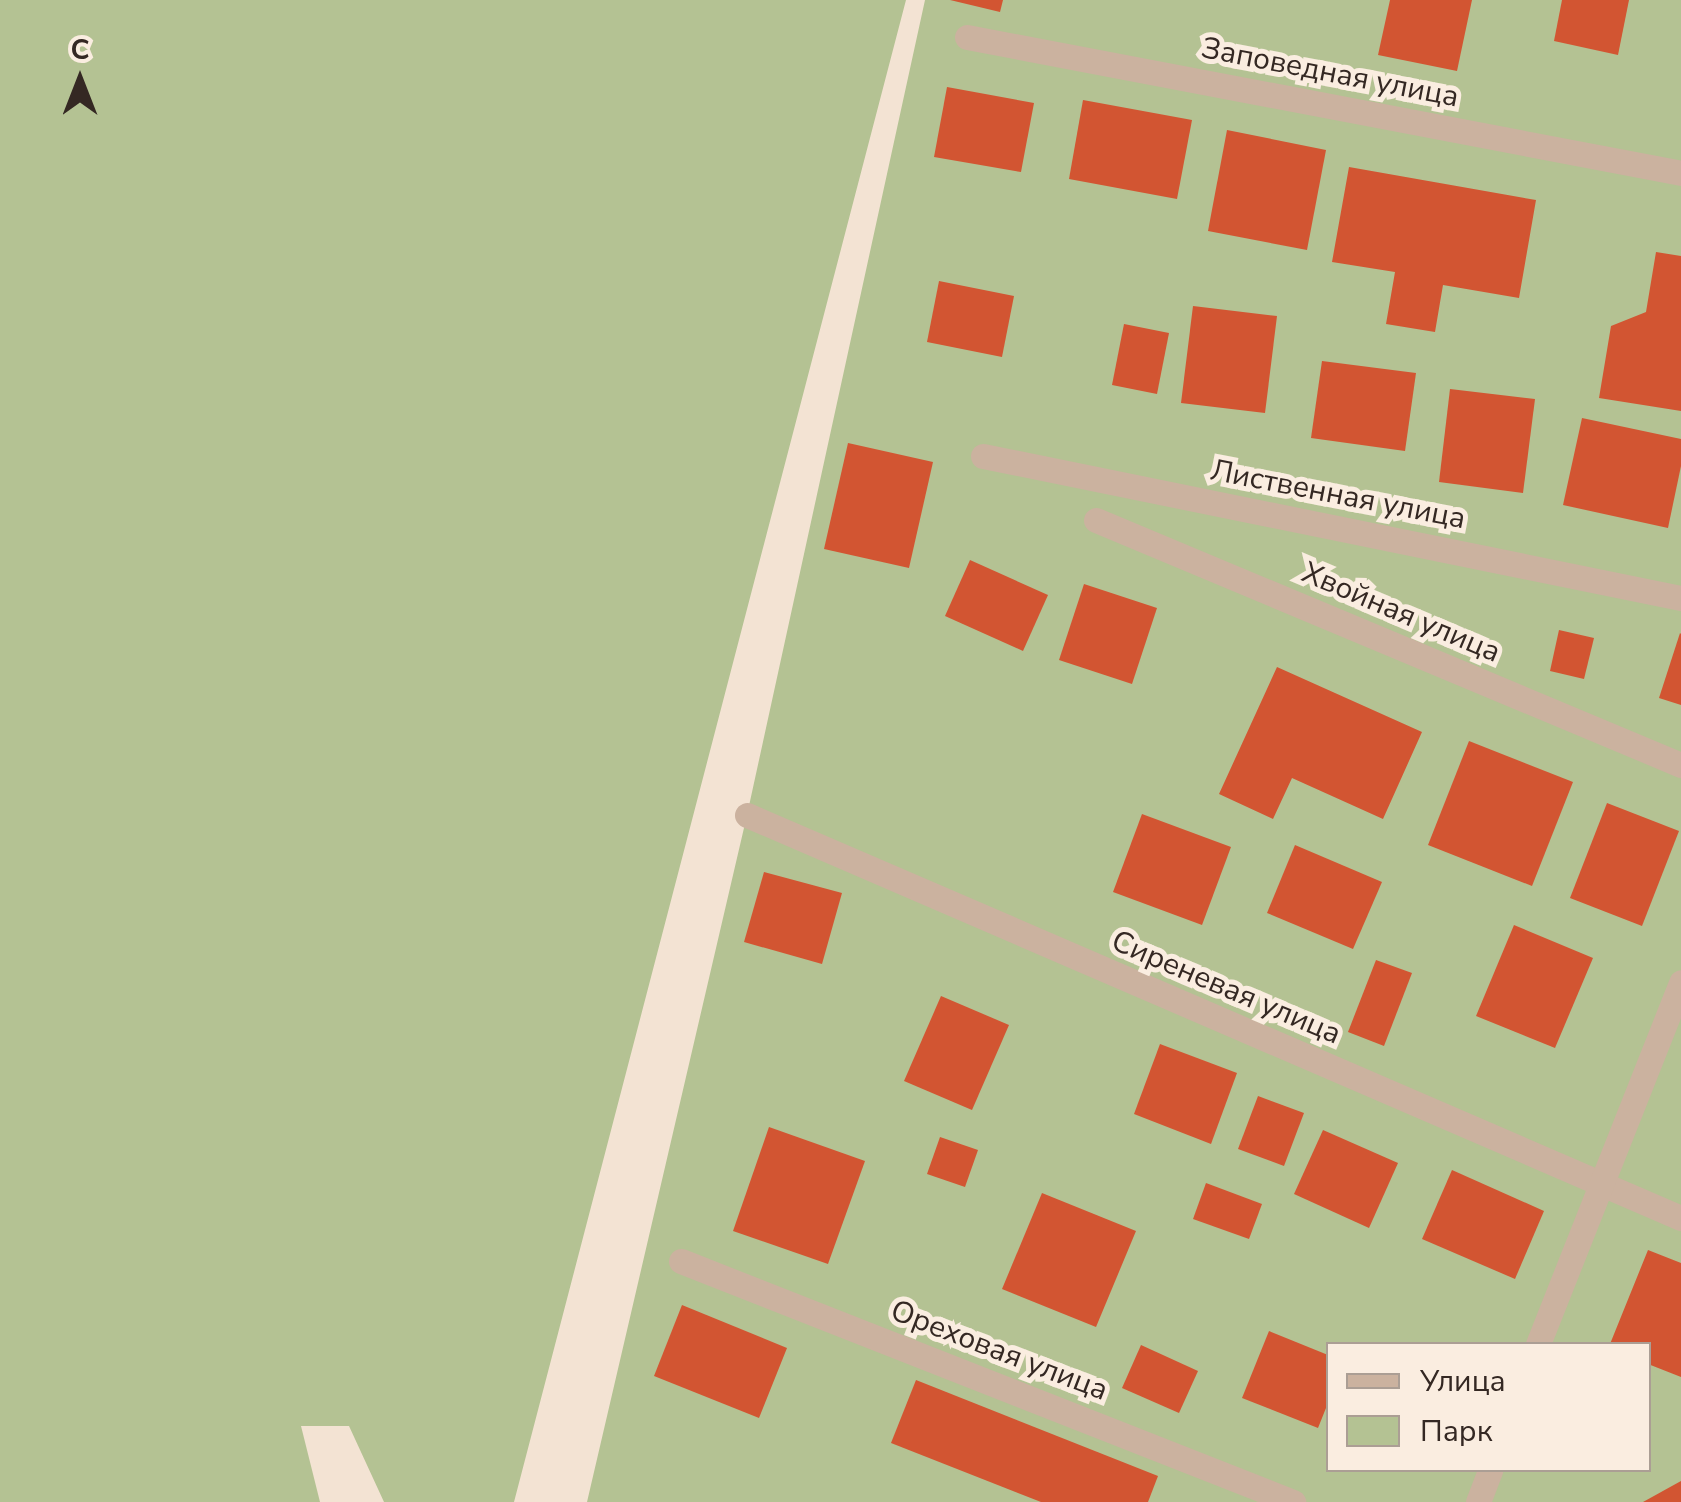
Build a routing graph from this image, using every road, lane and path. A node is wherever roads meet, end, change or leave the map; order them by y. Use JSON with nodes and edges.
{"nodes":[{"id":1,"x":967,"y":36,"type":"dead end"},
{"id":2,"x":1681,"y":173,"type":"edge"},
{"id":3,"x":983,"y":456,"type":"dead end"},
{"id":4,"x":1096,"y":520,"type":"dead end"},
{"id":5,"x":1681,"y":598,"type":"edge"},
{"id":6,"x":1681,"y":765,"type":"edge"},
{"id":7,"x":746,"y":815,"type":"dead end"},
{"id":8,"x":1681,"y":982,"type":"edge"},
{"id":9,"x":1598,"y":1185,"type":"junction"},
{"id":10,"x":1681,"y":1218,"type":"edge"},
{"id":11,"x":681,"y":1261,"type":"dead end"},
{"id":12,"x":1539,"y":1342,"type":"edge"},
{"id":13,"x":1489,"y":1472,"type":"edge"},
{"id":14,"x":1292,"y":1502,"type":"edge"},
{"id":15,"x":1478,"y":1502,"type":"edge"}],
"edges":[{"from":1,"to":2,"type":"street","name":"Заповедная улица"},
{"from":3,"to":5,"type":"street","name":"Лиственная улица"},
{"from":4,"to":6,"type":"street","name":"Хвойная улица"},
{"from":7,"to":9,"type":"street","name":"Сиреневая улица"},
{"from":8,"to":9,"type":"street"},
{"from":9,"to":10,"type":"street","name":"Сиреневая улица"},
{"from":9,"to":12,"type":"street"},
{"from":11,"to":14,"type":"street","name":"Ореховая улица"},
{"from":13,"to":15,"type":"street"}]}
